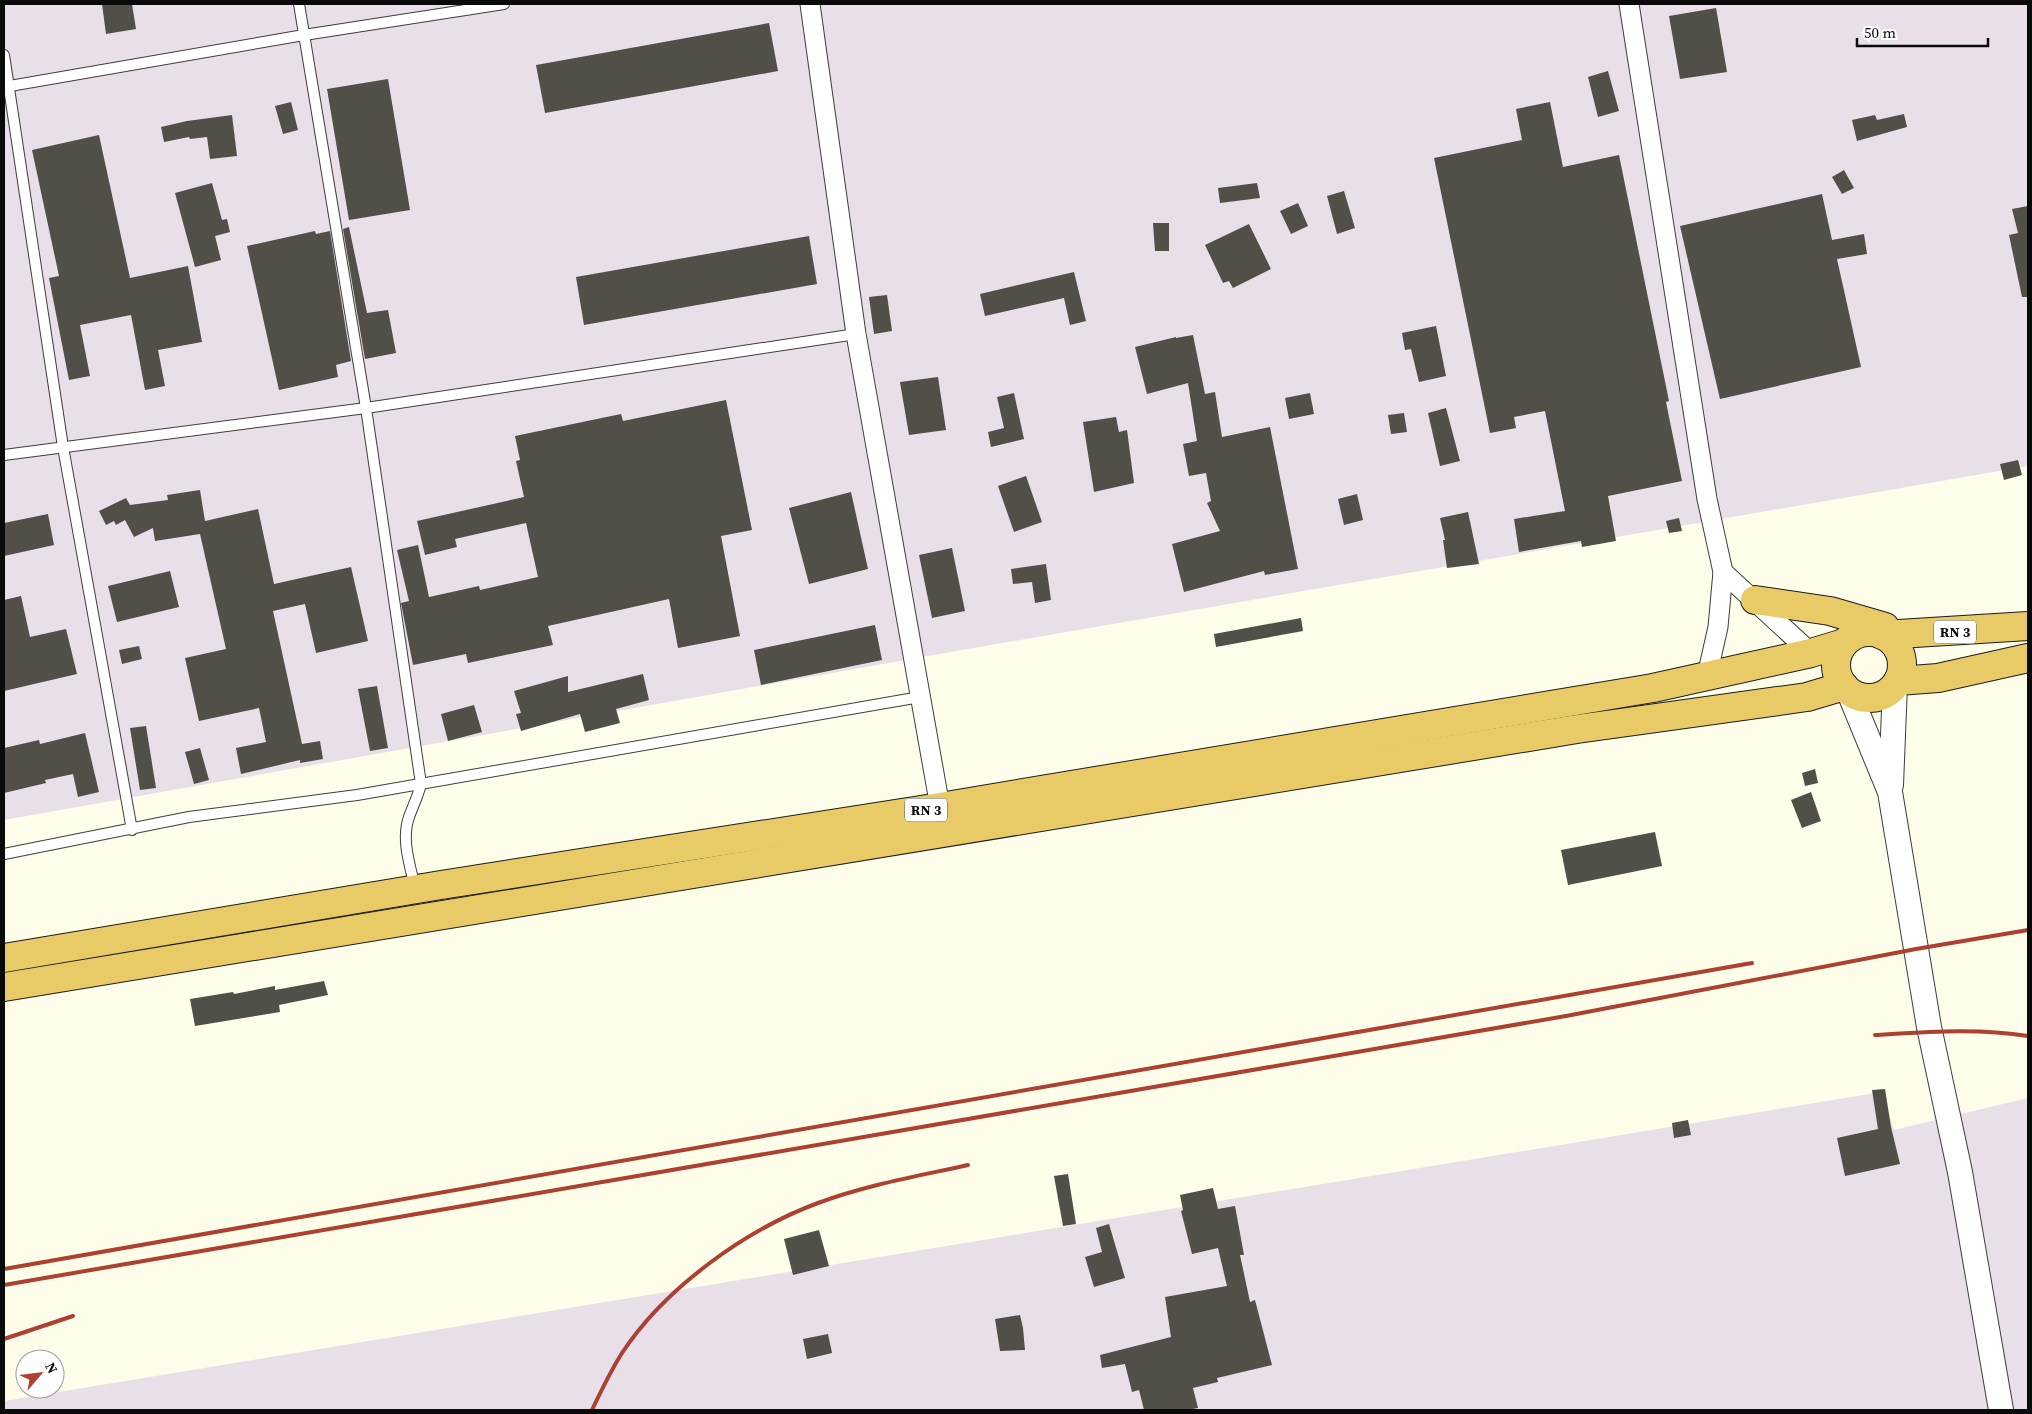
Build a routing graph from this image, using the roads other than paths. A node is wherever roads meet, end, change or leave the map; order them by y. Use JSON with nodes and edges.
{"nodes":[{"id":1,"x":299,"y":4,"type":"edge"},
{"id":2,"x":504,"y":4,"type":"edge"},
{"id":3,"x":810,"y":4,"type":"edge"},
{"id":4,"x":1629,"y":4,"type":"edge"},
{"id":5,"x":304,"y":35,"type":"junction"},
{"id":6,"x":4,"y":55,"type":"edge"},
{"id":7,"x":7,"y":87,"type":"edge"},
{"id":8,"x":856,"y":334,"type":"junction"},
{"id":9,"x":366,"y":408,"type":"junction"},
{"id":10,"x":63,"y":447,"type":"junction"},
{"id":11,"x":4,"y":455,"type":"edge"},
{"id":12,"x":1723,"y":572,"type":"junction"},
{"id":13,"x":1755,"y":600,"type":"junction"},
{"id":14,"x":2028,"y":626,"type":"edge"},
{"id":15,"x":1910,"y":634,"type":"junction"},
{"id":16,"x":1882,"y":635,"type":"junction"},
{"id":17,"x":1844,"y":644,"type":"junction"},
{"id":18,"x":1811,"y":653,"type":"junction"},
{"id":19,"x":2028,"y":658,"type":"edge"},
{"id":20,"x":1707,"y":676,"type":"junction"},
{"id":21,"x":1897,"y":683,"type":"junction"},
{"id":22,"x":1846,"y":688,"type":"junction"},
{"id":23,"x":920,"y":696,"type":"junction"},
{"id":24,"x":421,"y":784,"type":"junction"},
{"id":25,"x":1890,"y":792,"type":"junction"},
{"id":26,"x":940,"y":807,"type":"junction"},
{"id":27,"x":132,"y":830,"type":"junction"},
{"id":28,"x":4,"y":854,"type":"edge"},
{"id":29,"x":415,"y":890,"type":"junction"},
{"id":30,"x":4,"y":958,"type":"edge"},
{"id":31,"x":4,"y":987,"type":"edge"},
{"id":32,"x":2001,"y":1410,"type":"edge"}],
"edges":[{"from":1,"to":5,"type":"lane"},
{"from":2,"to":5,"type":"lane"},
{"from":3,"to":8,"type":"street"},
{"from":4,"to":12,"type":"street"},
{"from":5,"to":7,"type":"lane"},
{"from":5,"to":9,"type":"lane"},
{"from":6,"to":7,"type":"lane"},
{"from":7,"to":10,"type":"lane"},
{"from":8,"to":9,"type":"lane"},
{"from":8,"to":23,"type":"street"},
{"from":9,"to":10,"type":"lane"},
{"from":9,"to":24,"type":"lane"},
{"from":10,"to":11,"type":"lane"},
{"from":10,"to":27,"type":"lane"},
{"from":12,"to":13,"type":"street"},
{"from":12,"to":20,"type":"street"},
{"from":13,"to":15,"type":"highway"},
{"from":13,"to":18,"type":"street"},
{"from":14,"to":15,"type":"highway","number":"RN 3"},
{"from":15,"to":16,"type":"highway","number":"RN 3"},
{"from":16,"to":17,"type":"highway"},
{"from":16,"to":21,"type":"highway"},
{"from":17,"to":18,"type":"highway","number":"RN 3"},
{"from":17,"to":22,"type":"highway"},
{"from":18,"to":20,"type":"highway","number":"RN 3"},
{"from":19,"to":21,"type":"highway"},
{"from":20,"to":26,"type":"highway","number":"RN 3"},
{"from":21,"to":22,"type":"highway"},
{"from":21,"to":25,"type":"street"},
{"from":22,"to":25,"type":"street"},
{"from":22,"to":31,"type":"highway","number":"RN 3"},
{"from":23,"to":24,"type":"lane"},
{"from":23,"to":26,"type":"street"},
{"from":24,"to":27,"type":"lane"},
{"from":24,"to":29,"type":"lane"},
{"from":25,"to":32,"type":"street"},
{"from":26,"to":29,"type":"highway","number":"RN 3"},
{"from":27,"to":28,"type":"lane"},
{"from":29,"to":30,"type":"highway","number":"RN 3"}]}
